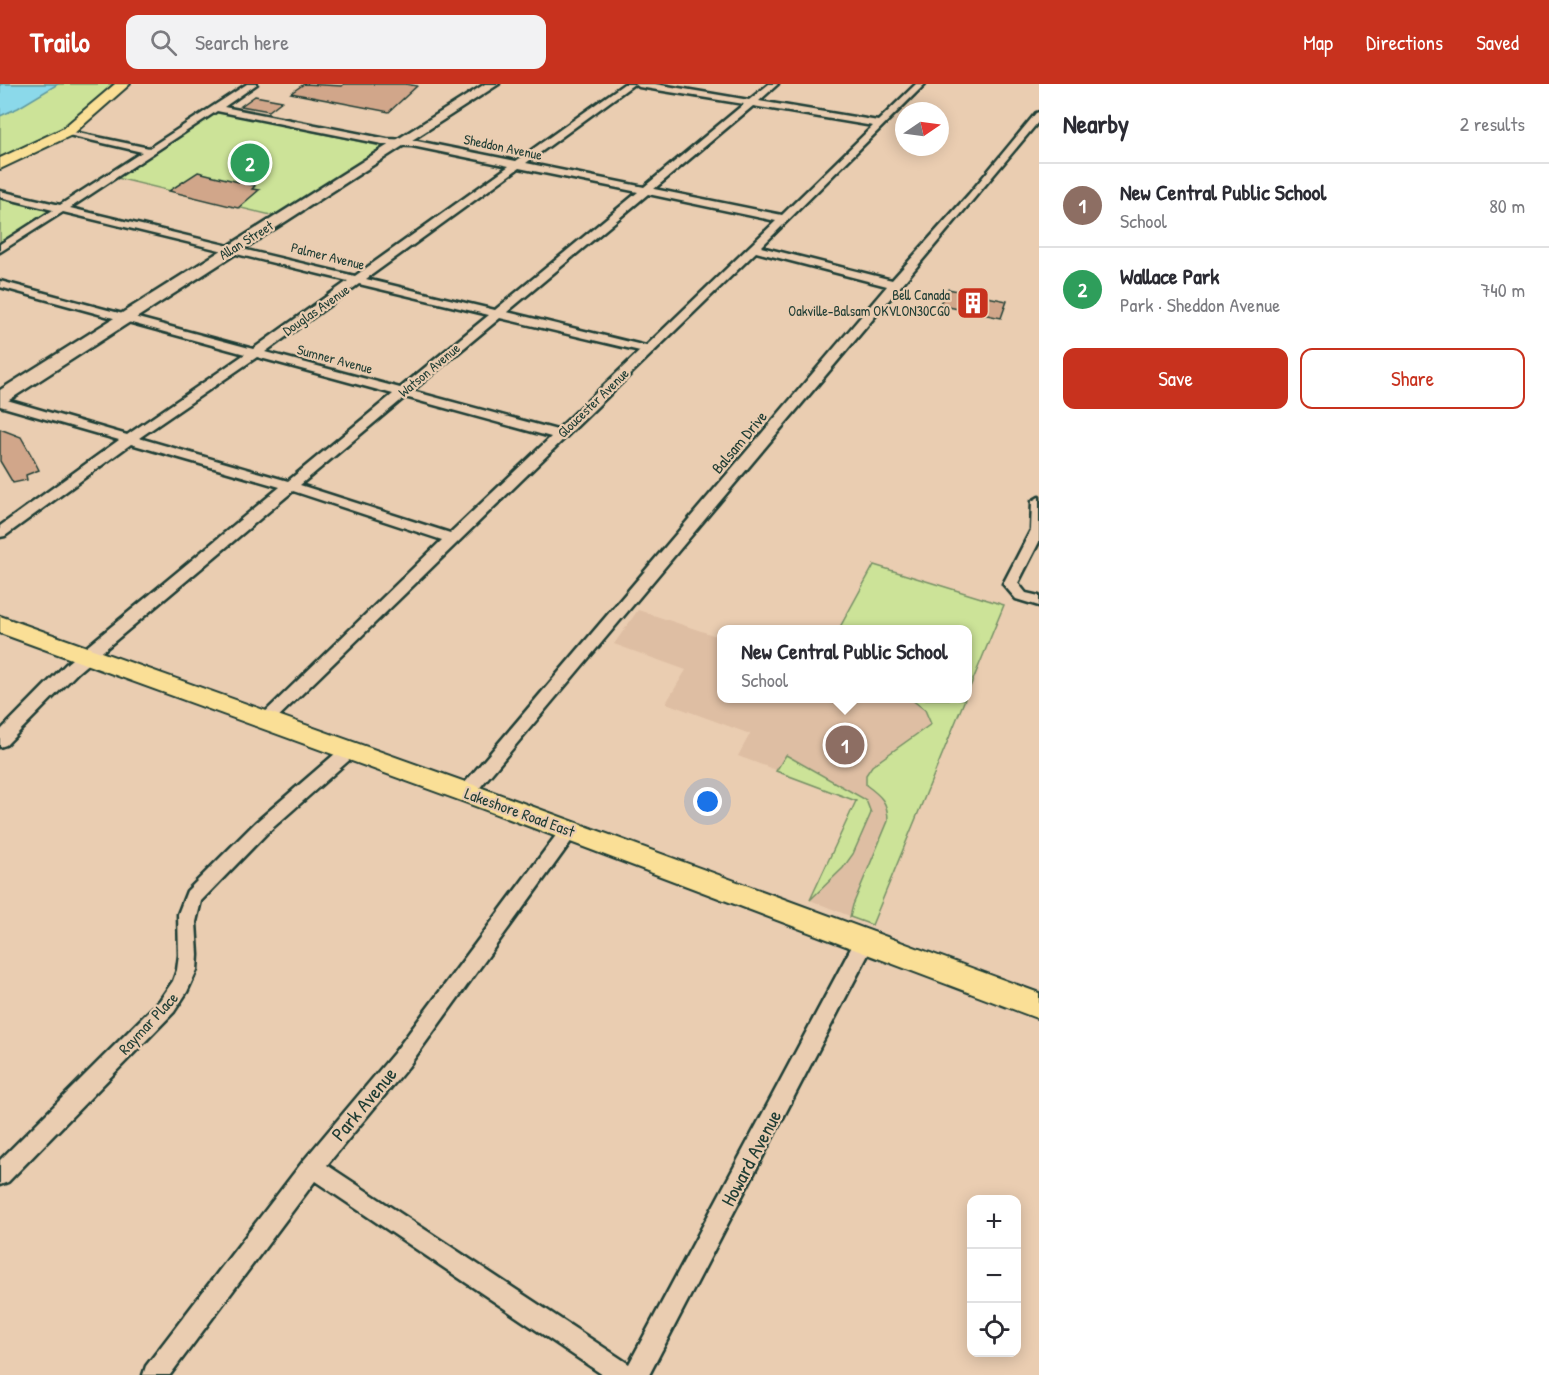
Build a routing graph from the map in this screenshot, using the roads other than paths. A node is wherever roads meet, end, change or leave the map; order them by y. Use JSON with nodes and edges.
{"nodes":[{"id":1,"x":123,"y":84,"type":"edge"},
{"id":2,"x":253,"y":84,"type":"edge"},
{"id":3,"x":493,"y":84,"type":"edge"},
{"id":4,"x":630,"y":84,"type":"edge"},
{"id":5,"x":639,"y":84,"type":"edge"},
{"id":6,"x":774,"y":84,"type":"edge"},
{"id":7,"x":921,"y":84,"type":"edge"},
{"id":8,"x":753,"y":102,"type":"junction"},
{"id":9,"x":216,"y":108,"type":"junction"},
{"id":10,"x":1039,"y":115,"type":"edge"},
{"id":11,"x":878,"y":124,"type":"junction"},
{"id":12,"x":67,"y":132,"type":"junction"},
{"id":13,"x":402,"y":142,"type":"junction"},
{"id":14,"x":151,"y":151,"type":"junction"},
{"id":15,"x":0,"y":164,"type":"edge"},
{"id":16,"x":516,"y":164,"type":"junction"},
{"id":17,"x":645,"y":191,"type":"junction"},
{"id":18,"x":0,"y":194,"type":"edge"},
{"id":19,"x":64,"y":208,"type":"junction"},
{"id":20,"x":784,"y":219,"type":"junction"},
{"id":21,"x":232,"y":248,"type":"junction"},
{"id":22,"x":753,"y":248,"type":"junction"},
{"id":23,"x":0,"y":249,"type":"edge"},
{"id":24,"x":358,"y":279,"type":"junction"},
{"id":25,"x":0,"y":284,"type":"edge"},
{"id":26,"x":894,"y":284,"type":"junction"},
{"id":27,"x":498,"y":312,"type":"junction"},
{"id":28,"x":124,"y":317,"type":"junction"},
{"id":29,"x":649,"y":350,"type":"junction"},
{"id":30,"x":255,"y":353,"type":"junction"},
{"id":31,"x":402,"y":393,"type":"junction"},
{"id":32,"x":0,"y":400,"type":"edge"},
{"id":33,"x":559,"y":435,"type":"junction"},
{"id":34,"x":129,"y":439,"type":"junction"},
{"id":35,"x":290,"y":486,"type":"junction"},
{"id":36,"x":1039,"y":501,"type":"edge"},
{"id":37,"x":0,"y":533,"type":"edge"},
{"id":38,"x":453,"y":539,"type":"junction"},
{"id":39,"x":1039,"y":601,"type":"edge"},
{"id":40,"x":0,"y":624,"type":"edge"},
{"id":41,"x":86,"y":656,"type":"junction"},
{"id":42,"x":264,"y":720,"type":"junction"},
{"id":43,"x":0,"y":741,"type":"edge"},
{"id":44,"x":349,"y":751,"type":"junction"},
{"id":45,"x":466,"y":792,"type":"junction"},
{"id":46,"x":569,"y":831,"type":"junction"},
{"id":47,"x":865,"y":941,"type":"junction"},
{"id":48,"x":1039,"y":1006,"type":"edge"},
{"id":49,"x":312,"y":1167,"type":"junction"},
{"id":50,"x":0,"y":1175,"type":"edge"},
{"id":51,"x":155,"y":1375,"type":"edge"},
{"id":52,"x":624,"y":1375,"type":"edge"},
{"id":53,"x":636,"y":1375,"type":"edge"}],
"edges":[{"from":1,"to":12,"type":"main road"},
{"from":2,"to":9,"type":"street"},
{"from":3,"to":13,"type":"street","name":"Allan Street"},
{"from":4,"to":16,"type":"street","name":"Douglas Avenue"},
{"from":5,"to":8,"type":"street"},
{"from":6,"to":8,"type":"street","name":"Watson Avenue"},
{"from":7,"to":11,"type":"street","name":"Gloucester Avenue"},
{"from":8,"to":11,"type":"street"},
{"from":8,"to":17,"type":"street","name":"Watson Avenue"},
{"from":9,"to":13,"type":"street","name":"Sheddon Avenue"},
{"from":9,"to":14,"type":"street"},
{"from":10,"to":26,"type":"street","name":"Balsam Drive"},
{"from":11,"to":20,"type":"street","name":"Gloucester Avenue"},
{"from":12,"to":14,"type":"street"},
{"from":12,"to":15,"type":"main road"},
{"from":13,"to":16,"type":"street","name":"Sheddon Avenue"},
{"from":13,"to":21,"type":"street","name":"Allan Street"},
{"from":14,"to":19,"type":"street"},
{"from":16,"to":17,"type":"street","name":"Sheddon Avenue"},
{"from":16,"to":24,"type":"street","name":"Douglas Avenue"},
{"from":17,"to":20,"type":"street","name":"Sheddon Avenue"},
{"from":17,"to":27,"type":"street","name":"Watson Avenue"},
{"from":18,"to":19,"type":"street","name":"Palmer Avenue"},
{"from":19,"to":21,"type":"street","name":"Palmer Avenue"},
{"from":19,"to":23,"type":"street"},
{"from":20,"to":22,"type":"street","name":"Gloucester Avenue"},
{"from":21,"to":24,"type":"street","name":"Palmer Avenue"},
{"from":21,"to":28,"type":"street","name":"Allan Street"},
{"from":22,"to":26,"type":"street"},
{"from":22,"to":29,"type":"street","name":"Gloucester Avenue"},
{"from":24,"to":27,"type":"street","name":"Palmer Avenue"},
{"from":24,"to":30,"type":"street","name":"Douglas Avenue"},
{"from":25,"to":28,"type":"street","name":"Sumner Avenue"},
{"from":26,"to":45,"type":"street","name":"Balsam Drive"},
{"from":27,"to":29,"type":"street","name":"Palmer Avenue"},
{"from":27,"to":31,"type":"street","name":"Watson Avenue"},
{"from":28,"to":30,"type":"street","name":"Sumner Avenue"},
{"from":28,"to":32,"type":"street","name":"Allan Street"},
{"from":29,"to":33,"type":"street","name":"Gloucester Avenue"},
{"from":30,"to":31,"type":"street","name":"Sumner Avenue"},
{"from":30,"to":34,"type":"street","name":"Douglas Avenue"},
{"from":31,"to":33,"type":"street","name":"Sumner Avenue"},
{"from":31,"to":35,"type":"street","name":"Watson Avenue"},
{"from":32,"to":34,"type":"street"},
{"from":33,"to":38,"type":"street","name":"Gloucester Avenue"},
{"from":34,"to":35,"type":"street"},
{"from":34,"to":37,"type":"street","name":"Douglas Avenue"},
{"from":35,"to":38,"type":"street"},
{"from":35,"to":41,"type":"street","name":"Watson Avenue"},
{"from":36,"to":39,"type":"street"},
{"from":38,"to":42,"type":"street","name":"Gloucester Avenue"},
{"from":40,"to":41,"type":"main road","name":"Lakeshore Road East"},
{"from":41,"to":42,"type":"main road","name":"Lakeshore Road East"},
{"from":41,"to":43,"type":"street","name":"Watson Avenue"},
{"from":42,"to":44,"type":"main road","name":"Lakeshore Road East"},
{"from":44,"to":45,"type":"main road","name":"Lakeshore Road East"},
{"from":44,"to":50,"type":"street","name":"Raymar Place"},
{"from":45,"to":46,"type":"main road","name":"Lakeshore Road East"},
{"from":46,"to":47,"type":"main road","name":"Lakeshore Road East"},
{"from":46,"to":49,"type":"street","name":"Park Avenue"},
{"from":47,"to":48,"type":"main road","name":"Lakeshore Road East"},
{"from":47,"to":53,"type":"street","name":"Howard Avenue"},
{"from":49,"to":51,"type":"street","name":"Park Avenue"},
{"from":49,"to":52,"type":"street"}]}
